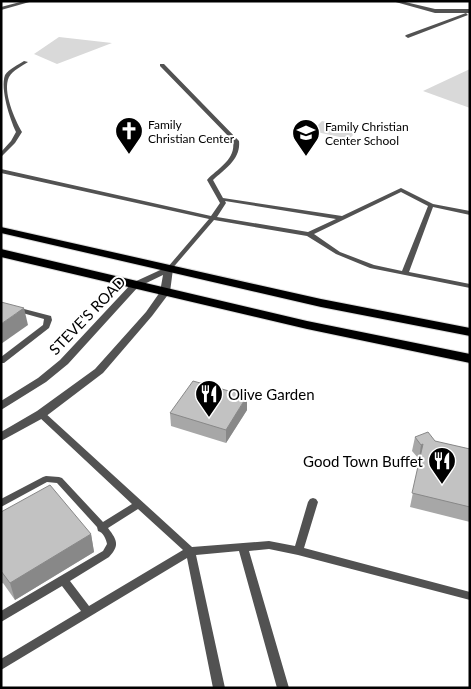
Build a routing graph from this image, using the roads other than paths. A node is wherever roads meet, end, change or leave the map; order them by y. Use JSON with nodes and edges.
{"nodes":[{"id":1,"x":31,"y":1,"type":"edge"},
{"id":2,"x":394,"y":1,"type":"edge"},
{"id":3,"x":1,"y":9,"type":"edge"},
{"id":4,"x":470,"y":12,"type":"edge"},
{"id":5,"x":457,"y":17,"type":"junction"},
{"id":6,"x":470,"y":21,"type":"edge"},
{"id":7,"x":408,"y":36,"type":"dead end"},
{"id":8,"x":26,"y":62,"type":"dead end"},
{"id":9,"x":162,"y":65,"type":"dead end"},
{"id":10,"x":1,"y":155,"type":"edge"},
{"id":11,"x":1,"y":171,"type":"edge"},
{"id":12,"x":221,"y":199,"type":"junction"},
{"id":13,"x":431,"y":205,"type":"junction"},
{"id":14,"x":470,"y":213,"type":"edge"},
{"id":15,"x":213,"y":218,"type":"junction"},
{"id":16,"x":342,"y":218,"type":"junction"},
{"id":17,"x":1,"y":230,"type":"edge"},
{"id":18,"x":309,"y":234,"type":"junction"},
{"id":19,"x":1,"y":253,"type":"edge"},
{"id":20,"x":169,"y":269,"type":"junction"},
{"id":21,"x":405,"y":273,"type":"junction"},
{"id":22,"x":135,"y":285,"type":"junction"},
{"id":23,"x":470,"y":286,"type":"edge"},
{"id":24,"x":165,"y":292,"type":"junction"},
{"id":25,"x":1,"y":306,"type":"edge"},
{"id":26,"x":470,"y":332,"type":"edge"},
{"id":27,"x":470,"y":359,"type":"edge"},
{"id":28,"x":1,"y":361,"type":"edge"},
{"id":29,"x":1,"y":406,"type":"edge"},
{"id":30,"x":41,"y":414,"type":"junction"},
{"id":31,"x":1,"y":437,"type":"edge"},
{"id":32,"x":313,"y":502,"type":"dead end"},
{"id":33,"x":1,"y":503,"type":"edge"},
{"id":34,"x":139,"y":504,"type":"junction"},
{"id":35,"x":101,"y":528,"type":"junction"},
{"id":36,"x":243,"y":547,"type":"junction"},
{"id":37,"x":298,"y":551,"type":"junction"},
{"id":38,"x":190,"y":552,"type":"junction"},
{"id":39,"x":64,"y":580,"type":"junction"},
{"id":40,"x":470,"y":596,"type":"edge"},
{"id":41,"x":88,"y":613,"type":"junction"},
{"id":42,"x":1,"y":618,"type":"edge"},
{"id":43,"x":1,"y":665,"type":"edge"},
{"id":44,"x":219,"y":688,"type":"edge"},
{"id":45,"x":283,"y":688,"type":"edge"}],
"edges":[{"from":1,"to":3,"type":"street"},
{"from":2,"to":4,"type":"street"},
{"from":4,"to":5,"type":"street"},
{"from":5,"to":6,"type":"street"},
{"from":5,"to":7,"type":"street"},
{"from":8,"to":10,"type":"lane"},
{"from":9,"to":12,"type":"lane"},
{"from":11,"to":15,"type":"lane"},
{"from":12,"to":15,"type":"lane"},
{"from":12,"to":16,"type":"lane"},
{"from":13,"to":14,"type":"lane"},
{"from":13,"to":16,"type":"lane"},
{"from":13,"to":21,"type":"lane"},
{"from":15,"to":18,"type":"lane"},
{"from":15,"to":20,"type":"lane"},
{"from":16,"to":18,"type":"lane"},
{"from":17,"to":20,"type":"highway"},
{"from":18,"to":21,"type":"lane"},
{"from":19,"to":22,"type":"highway"},
{"from":20,"to":22,"type":"street","name":"STEVE'S ROAD"},
{"from":20,"to":24,"type":"street"},
{"from":20,"to":26,"type":"highway"},
{"from":21,"to":23,"type":"lane"},
{"from":22,"to":24,"type":"highway"},
{"from":22,"to":29,"type":"street","name":"STEVE'S ROAD"},
{"from":24,"to":27,"type":"highway"},
{"from":24,"to":30,"type":"street"},
{"from":25,"to":28,"type":"lane"},
{"from":30,"to":31,"type":"street"},
{"from":30,"to":34,"type":"lane"},
{"from":32,"to":37,"type":"lane"},
{"from":33,"to":35,"type":"lane"},
{"from":34,"to":35,"type":"lane"},
{"from":34,"to":38,"type":"lane"},
{"from":35,"to":39,"type":"lane"},
{"from":36,"to":37,"type":"lane"},
{"from":36,"to":38,"type":"lane"},
{"from":36,"to":45,"type":"lane"},
{"from":37,"to":40,"type":"lane"},
{"from":38,"to":41,"type":"lane"},
{"from":38,"to":44,"type":"lane"},
{"from":39,"to":41,"type":"lane"},
{"from":39,"to":42,"type":"lane"},
{"from":41,"to":43,"type":"lane"}]}
